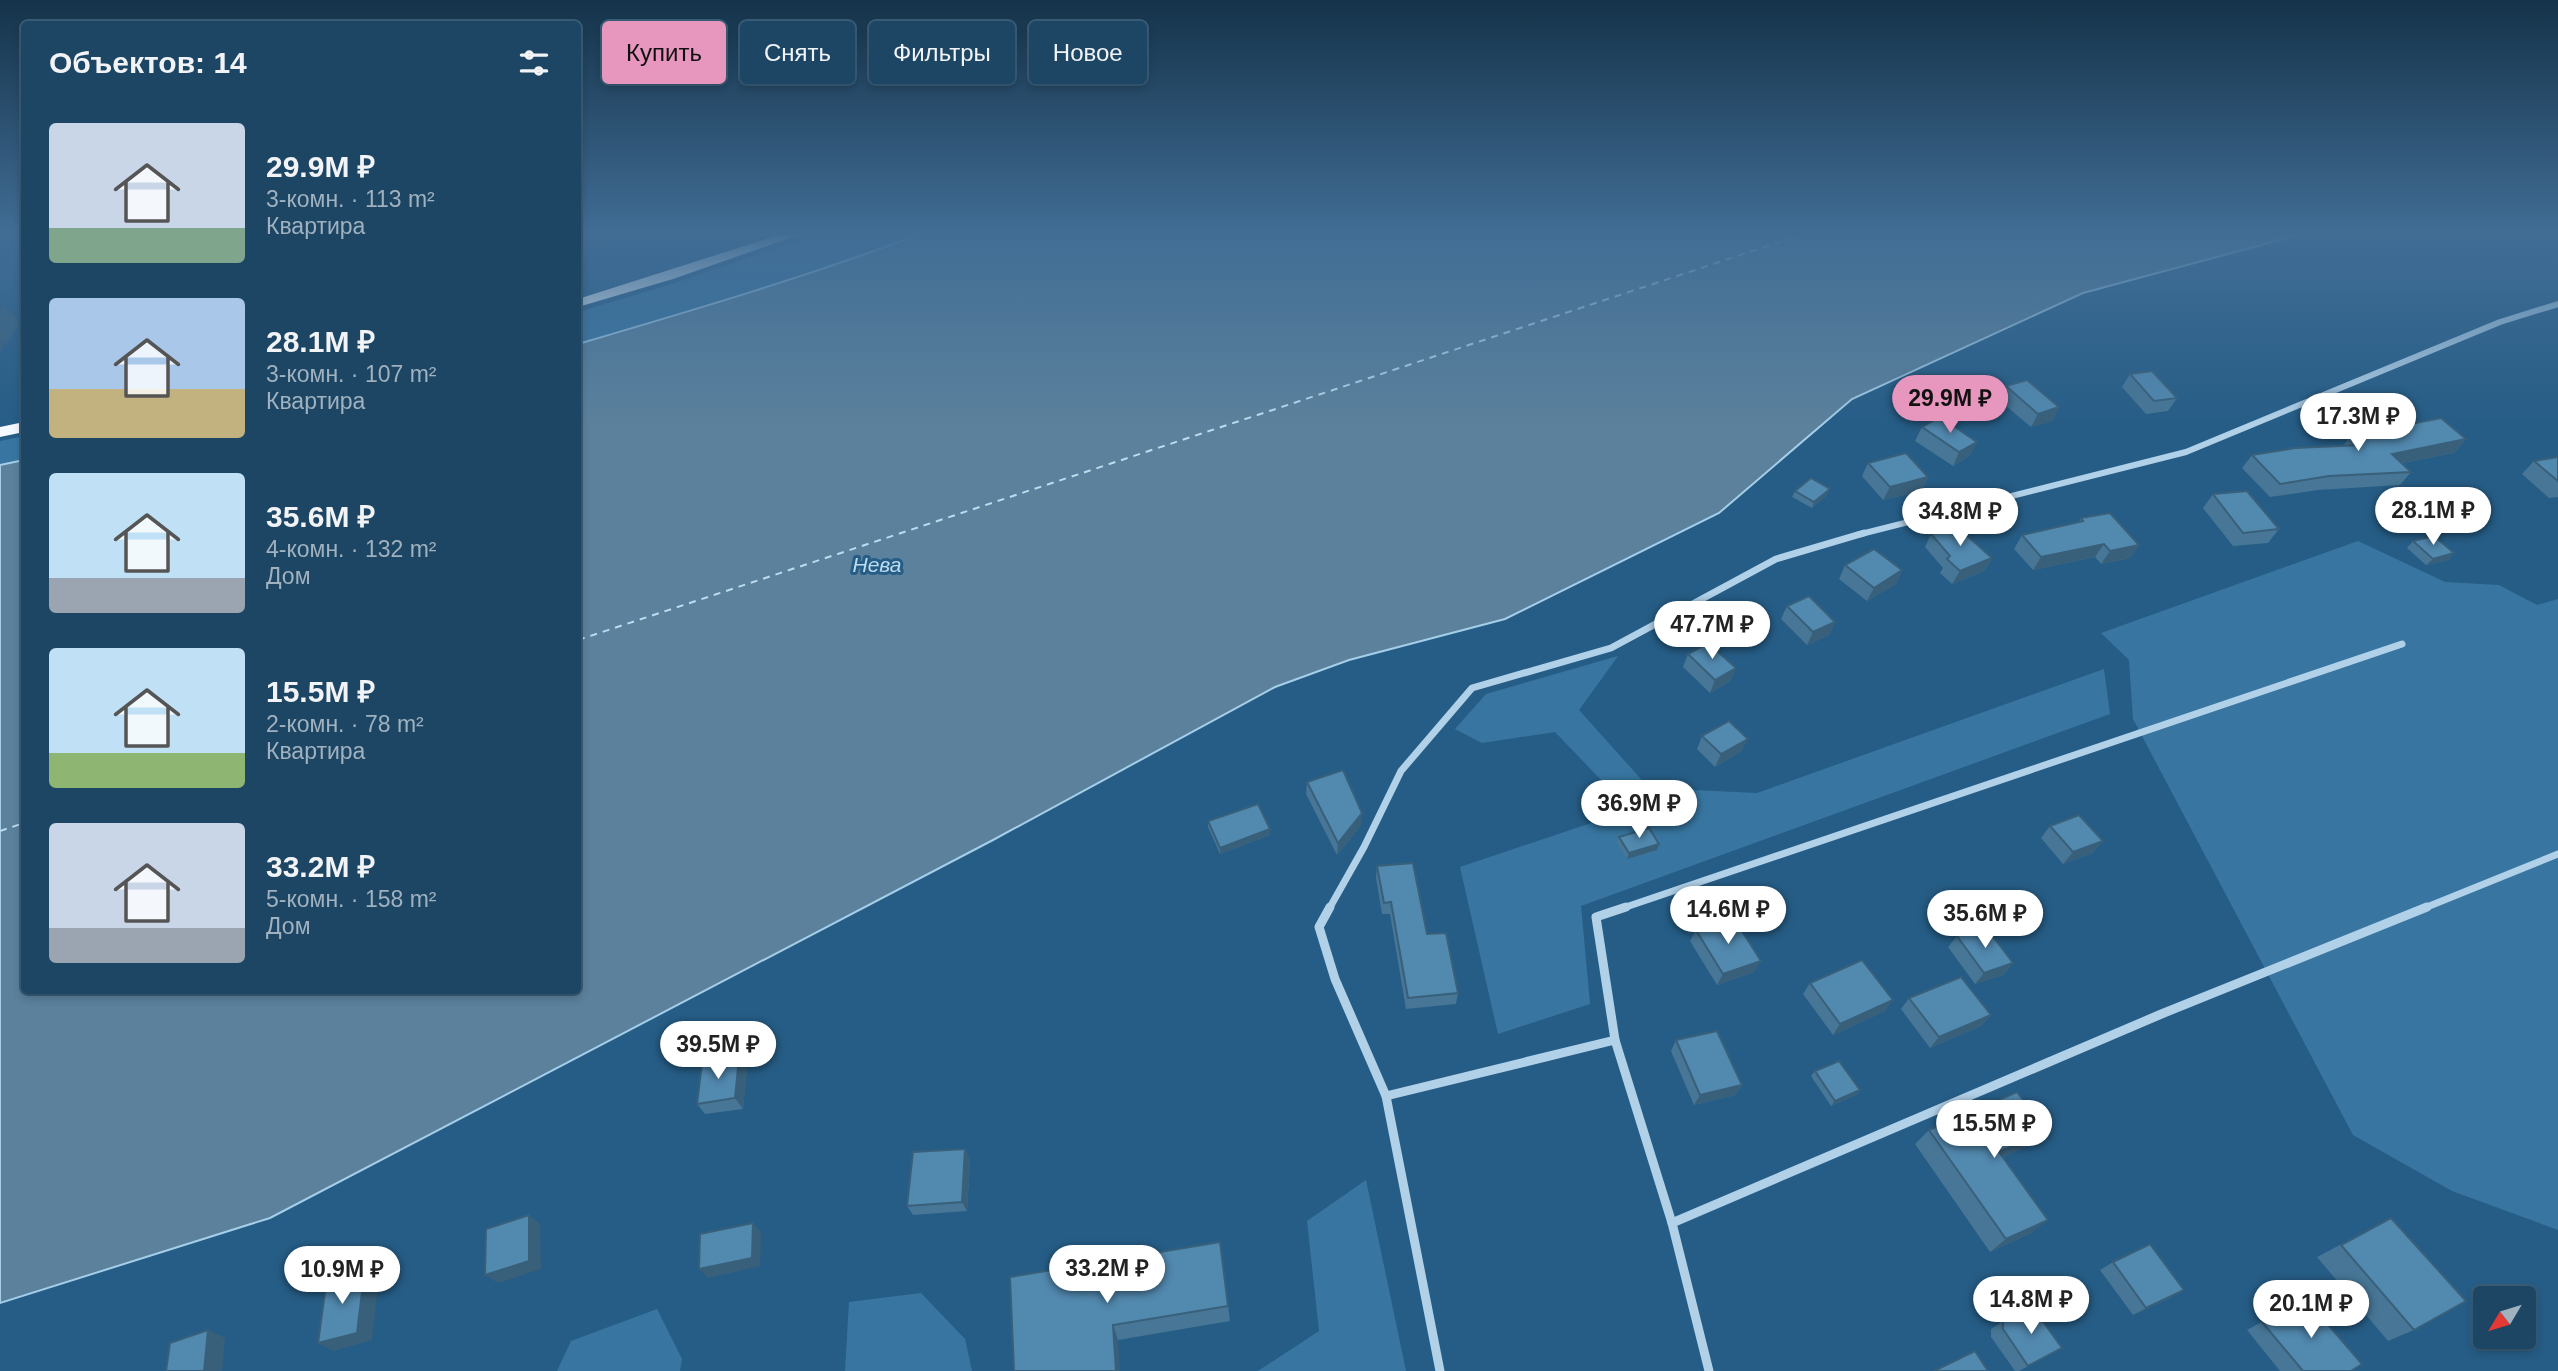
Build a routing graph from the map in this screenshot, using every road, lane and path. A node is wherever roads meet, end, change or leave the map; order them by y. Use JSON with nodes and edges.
{"nodes":[{"id":1,"x":598,"y":297,"type":"edge"},
{"id":2,"x":581,"y":302,"type":"edge"},
{"id":3,"x":2558,"y":304,"type":"edge"},
{"id":4,"x":21,"y":428,"type":"edge"},
{"id":5,"x":0,"y":432,"type":"edge"},
{"id":6,"x":2402,"y":644,"type":"dead end"},
{"id":7,"x":2558,"y":853,"type":"edge"},
{"id":8,"x":1615,"y":1040,"type":"junction"},
{"id":9,"x":1386,"y":1096,"type":"junction"},
{"id":10,"x":1672,"y":1223,"type":"junction"},
{"id":11,"x":1440,"y":1371,"type":"edge"},
{"id":12,"x":1709,"y":1371,"type":"edge"}],
"edges":[{"from":1,"to":2,"type":"main road"},
{"from":3,"to":9,"type":"street"},
{"from":4,"to":5,"type":"main road"},
{"from":6,"to":8,"type":"street"},
{"from":7,"to":10,"type":"street"},
{"from":8,"to":9,"type":"street"},
{"from":8,"to":10,"type":"street"},
{"from":9,"to":11,"type":"street"},
{"from":10,"to":12,"type":"street"}]}
